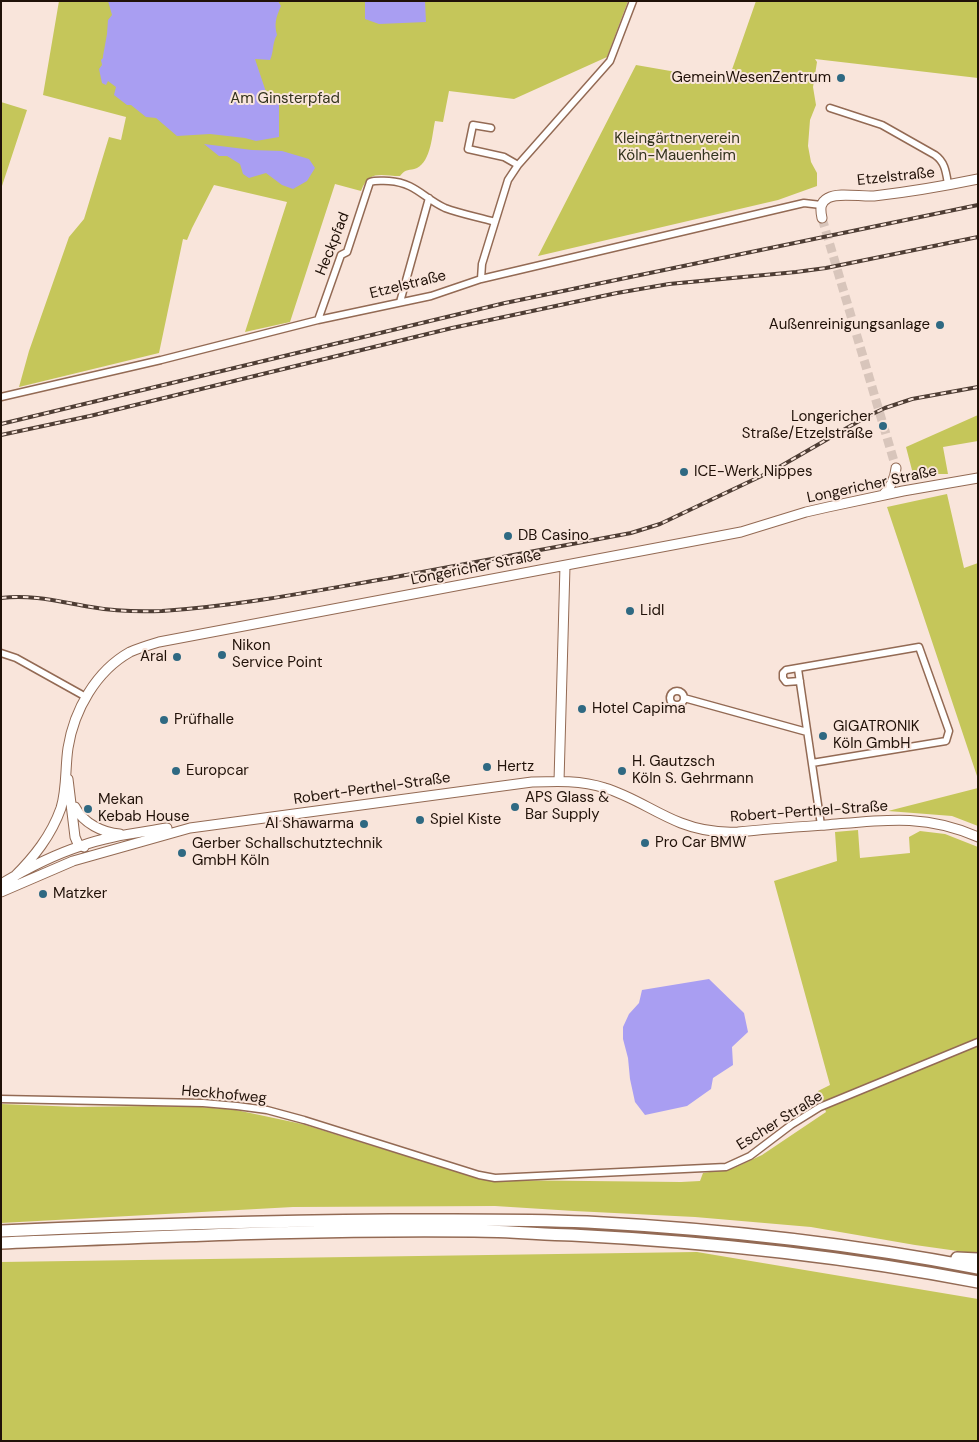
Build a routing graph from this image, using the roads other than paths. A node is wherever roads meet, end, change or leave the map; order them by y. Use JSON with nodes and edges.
{"nodes":[{"id":1,"x":633,"y":1,"type":"edge"},
{"id":2,"x":830,"y":108,"type":"dead end"},
{"id":3,"x":491,"y":128,"type":"dead end"},
{"id":4,"x":518,"y":164,"type":"junction"},
{"id":5,"x":978,"y":179,"type":"edge"},
{"id":6,"x":948,"y":184,"type":"junction"},
{"id":7,"x":429,"y":198,"type":"junction"},
{"id":8,"x":821,"y":206,"type":"junction"},
{"id":9,"x":822,"y":218,"type":"tunnel mouth"},
{"id":10,"x":495,"y":222,"type":"junction"},
{"id":11,"x":481,"y":279,"type":"junction"},
{"id":12,"x":400,"y":302,"type":"junction"},
{"id":13,"x":318,"y":320,"type":"junction"},
{"id":14,"x":1,"y":397,"type":"edge"},
{"id":15,"x":978,"y":478,"type":"edge"},
{"id":16,"x":903,"y":491,"type":"junction"},
{"id":17,"x":883,"y":495,"type":"junction"},
{"id":18,"x":565,"y":566,"type":"junction"},
{"id":19,"x":1,"y":653,"type":"edge"},
{"id":20,"x":798,"y":669,"type":"junction"},
{"id":21,"x":800,"y":681,"type":"junction"},
{"id":22,"x":86,"y":697,"type":"junction"},
{"id":23,"x":684,"y":698,"type":"dead end"},
{"id":24,"x":807,"y":732,"type":"junction"},
{"id":25,"x":812,"y":763,"type":"junction"},
{"id":26,"x":67,"y":767,"type":"junction"},
{"id":27,"x":559,"y":781,"type":"junction"},
{"id":28,"x":73,"y":802,"type":"junction"},
{"id":29,"x":821,"y":825,"type":"junction"},
{"id":30,"x":190,"y":828,"type":"junction"},
{"id":31,"x":125,"y":835,"type":"junction"},
{"id":32,"x":978,"y":837,"type":"edge"},
{"id":33,"x":81,"y":846,"type":"junction"},
{"id":34,"x":100,"y":853,"type":"junction"},
{"id":35,"x":73,"y":861,"type":"junction"},
{"id":36,"x":14,"y":877,"type":"junction"},
{"id":37,"x":1,"y":884,"type":"edge"},
{"id":38,"x":1,"y":892,"type":"edge"},
{"id":39,"x":978,"y":1042,"type":"edge"},
{"id":40,"x":1,"y":1099,"type":"edge"},
{"id":41,"x":495,"y":1178,"type":"joint"},
{"id":42,"x":1,"y":1231,"type":"edge"},
{"id":43,"x":1,"y":1243,"type":"edge"},
{"id":44,"x":920,"y":1257,"type":"junction"},
{"id":45,"x":978,"y":1259,"type":"edge"},
{"id":46,"x":978,"y":1268,"type":"edge"},
{"id":47,"x":954,"y":1277,"type":"junction"},
{"id":48,"x":978,"y":1282,"type":"edge"},
{"id":49,"x":978,"y":1289,"type":"edge"}],
"edges":[{"from":1,"to":4,"type":"street"},
{"from":2,"to":6,"type":"street","name":"Etzelstraße"},
{"from":3,"to":4,"type":"street"},
{"from":4,"to":10,"type":"street"},
{"from":5,"to":6,"type":"street","name":"Etzelstraße"},
{"from":6,"to":8,"type":"street","name":"Etzelstraße"},
{"from":7,"to":10,"type":"street","name":"Heckpfad"},
{"from":7,"to":12,"type":"street"},
{"from":7,"to":13,"type":"street","name":"Heckpfad"},
{"from":8,"to":9,"type":"street"},
{"from":8,"to":11,"type":"street","name":"Etzelstraße"},
{"from":10,"to":11,"type":"street"},
{"from":11,"to":12,"type":"street","name":"Etzelstraße"},
{"from":12,"to":13,"type":"street","name":"Etzelstraße"},
{"from":13,"to":14,"type":"street","name":"Etzelstraße"},
{"from":15,"to":16,"type":"street","name":"Longericher Straße"},
{"from":16,"to":17,"type":"street","name":"Longericher Straße"},
{"from":16,"to":17,"type":"street"},
{"from":17,"to":18,"type":"street","name":"Longericher Straße"},
{"from":18,"to":22,"type":"street","name":"Longericher Straße"},
{"from":18,"to":27,"type":"street"},
{"from":19,"to":22,"type":"street"},
{"from":20,"to":21,"type":"street"},
{"from":20,"to":21,"type":"street"},
{"from":20,"to":25,"type":"street"},
{"from":21,"to":24,"type":"street"},
{"from":22,"to":26,"type":"street","name":"Longericher Straße"},
{"from":23,"to":24,"type":"street"},
{"from":24,"to":25,"type":"street"},
{"from":25,"to":29,"type":"street"},
{"from":26,"to":28,"type":"street","name":"Longericher Straße"},
{"from":26,"to":36,"type":"street","name":"Longericher Straße"},
{"from":27,"to":29,"type":"street","name":"Robert-Perthel-Straße"},
{"from":27,"to":30,"type":"street","name":"Robert-Perthel-Straße"},
{"from":28,"to":31,"type":"street"},
{"from":28,"to":33,"type":"street","name":"Longericher Straße"},
{"from":29,"to":32,"type":"street","name":"Robert-Perthel-Straße"},
{"from":30,"to":31,"type":"street","name":"Robert-Perthel-Straße"},
{"from":30,"to":34,"type":"street","name":"Robert-Perthel-Straße"},
{"from":31,"to":33,"type":"street","name":"Robert-Perthel-Straße"},
{"from":33,"to":34,"type":"street"},
{"from":33,"to":35,"type":"street"},
{"from":33,"to":36,"type":"street","name":"Robert-Perthel-Straße"},
{"from":34,"to":35,"type":"street","name":"Robert-Perthel-Straße"},
{"from":35,"to":38,"type":"street","name":"Robert-Perthel-Straße"},
{"from":36,"to":37,"type":"street","name":"Robert-Perthel-Straße"},
{"from":39,"to":41,"type":"street","name":"Escher Straße"},
{"from":40,"to":41,"type":"street","name":"Heckhofweg"},
{"from":42,"to":44,"type":"highway"},
{"from":43,"to":47,"type":"highway"},
{"from":44,"to":45,"type":"highway"},
{"from":44,"to":46,"type":"highway"},
{"from":47,"to":48,"type":"highway"},
{"from":47,"to":49,"type":"highway"}]}
